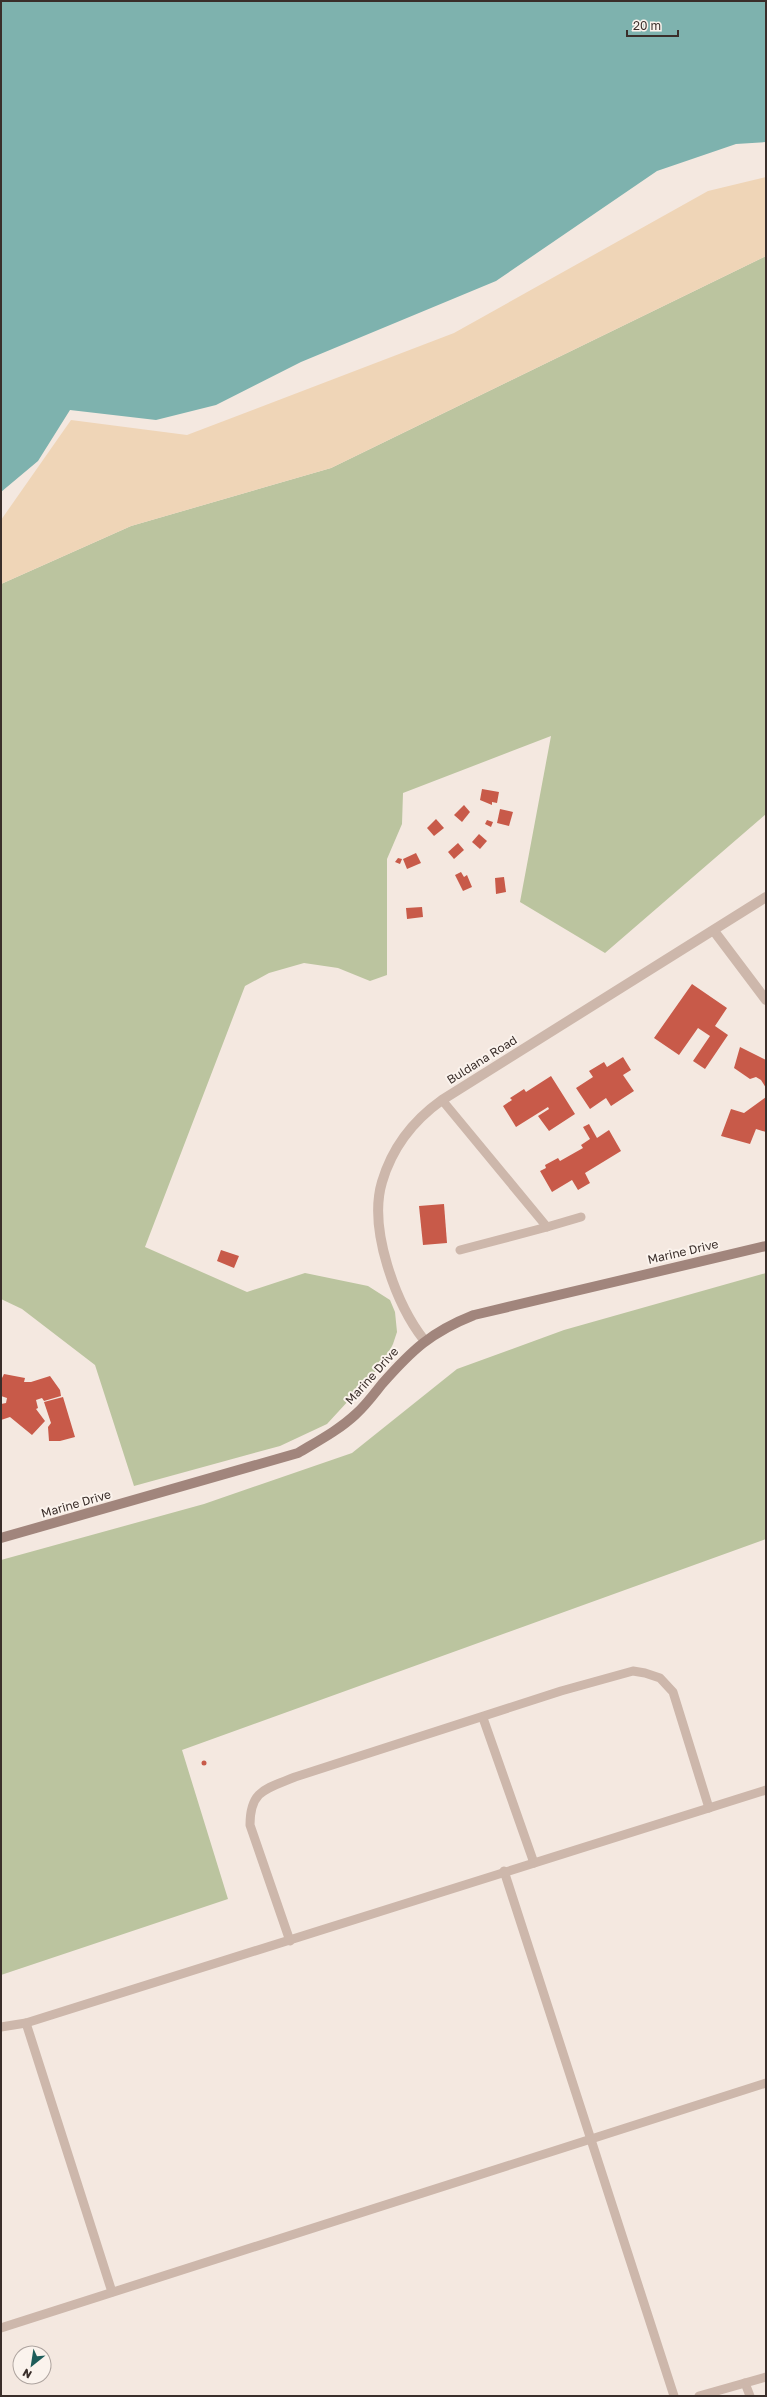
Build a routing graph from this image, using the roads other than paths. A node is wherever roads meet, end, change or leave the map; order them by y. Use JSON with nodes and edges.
{"nodes":[{"id":1,"x":766,"y":897,"type":"edge"},
{"id":2,"x":714,"y":931,"type":"junction"},
{"id":3,"x":766,"y":1000,"type":"edge"},
{"id":4,"x":442,"y":1100,"type":"junction"},
{"id":5,"x":581,"y":1217,"type":"dead end"},
{"id":6,"x":547,"y":1227,"type":"junction"},
{"id":7,"x":766,"y":1246,"type":"edge"},
{"id":8,"x":460,"y":1250,"type":"dead end"},
{"id":9,"x":424,"y":1340,"type":"junction"},
{"id":10,"x":1,"y":1538,"type":"edge"},
{"id":11,"x":483,"y":1718,"type":"junction"},
{"id":12,"x":766,"y":1790,"type":"edge"},
{"id":13,"x":709,"y":1808,"type":"junction"},
{"id":14,"x":534,"y":1863,"type":"junction"},
{"id":15,"x":504,"y":1871,"type":"junction"},
{"id":16,"x":290,"y":1941,"type":"junction"},
{"id":17,"x":26,"y":2023,"type":"junction"},
{"id":18,"x":1,"y":2027,"type":"edge"},
{"id":19,"x":766,"y":2083,"type":"edge"},
{"id":20,"x":592,"y":2139,"type":"junction"},
{"id":21,"x":112,"y":2292,"type":"junction"},
{"id":22,"x":1,"y":2328,"type":"edge"},
{"id":23,"x":766,"y":2377,"type":"edge"},
{"id":24,"x":745,"y":2383,"type":"junction"},
{"id":25,"x":674,"y":2396,"type":"edge"},
{"id":26,"x":699,"y":2396,"type":"edge"},
{"id":27,"x":750,"y":2396,"type":"edge"}],
"edges":[{"from":1,"to":2,"type":"street","name":"Buldana Road"},
{"from":2,"to":3,"type":"street"},
{"from":2,"to":4,"type":"street","name":"Buldana Road"},
{"from":4,"to":6,"type":"lane"},
{"from":4,"to":9,"type":"street","name":"Buldana Road"},
{"from":5,"to":6,"type":"lane"},
{"from":6,"to":8,"type":"lane"},
{"from":7,"to":9,"type":"street","name":"Marine Drive"},
{"from":9,"to":10,"type":"street","name":"Marine Drive"},
{"from":11,"to":13,"type":"lane"},
{"from":11,"to":14,"type":"lane"},
{"from":11,"to":16,"type":"lane"},
{"from":12,"to":13,"type":"lane"},
{"from":13,"to":14,"type":"lane"},
{"from":14,"to":15,"type":"lane"},
{"from":15,"to":16,"type":"lane"},
{"from":15,"to":20,"type":"lane"},
{"from":16,"to":17,"type":"lane"},
{"from":17,"to":18,"type":"lane"},
{"from":17,"to":21,"type":"lane"},
{"from":19,"to":20,"type":"lane"},
{"from":20,"to":21,"type":"lane"},
{"from":20,"to":25,"type":"lane"},
{"from":21,"to":22,"type":"lane"},
{"from":23,"to":24,"type":"lane"},
{"from":24,"to":26,"type":"lane"},
{"from":24,"to":27,"type":"lane"}]}
